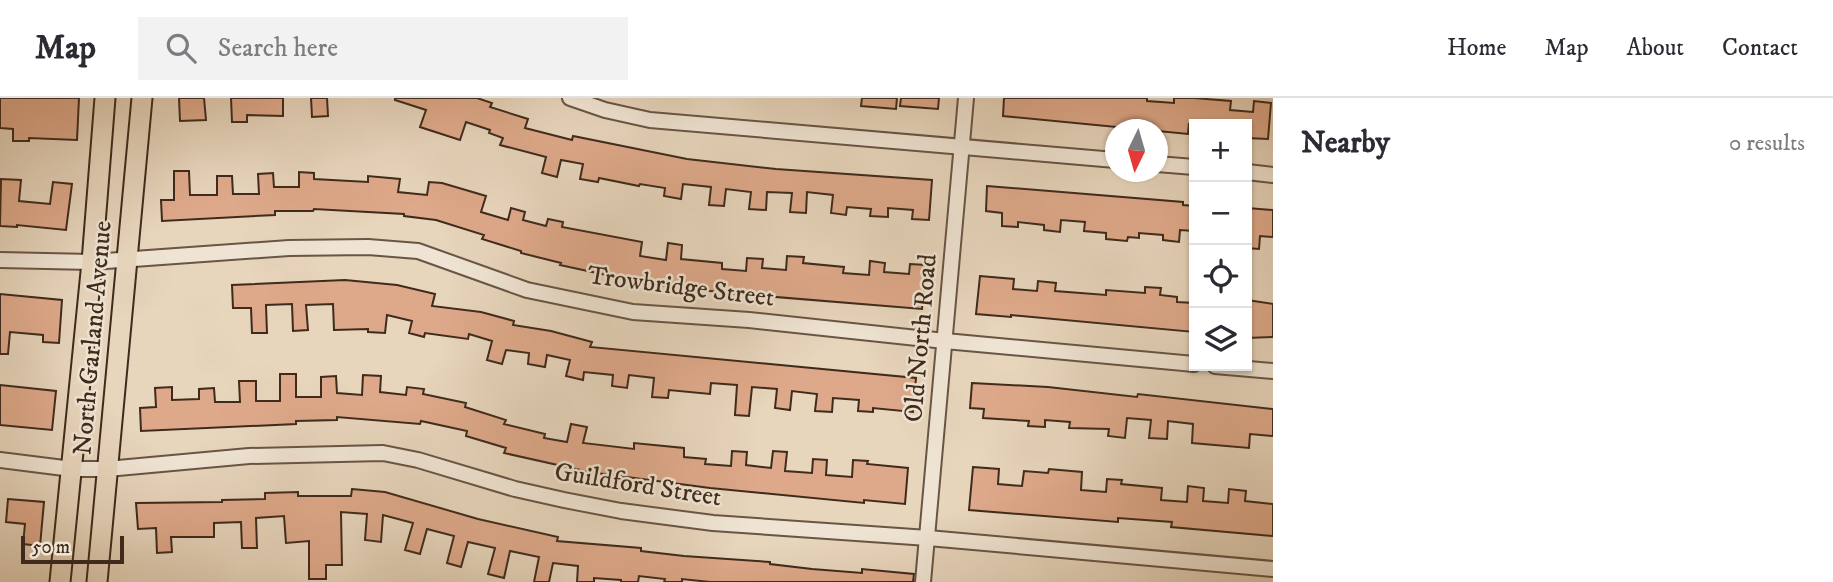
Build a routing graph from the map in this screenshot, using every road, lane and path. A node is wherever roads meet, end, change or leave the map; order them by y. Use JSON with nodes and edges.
{"nodes":[{"id":1,"x":105,"y":98,"type":"edge"},
{"id":2,"x":142,"y":98,"type":"edge"},
{"id":3,"x":570,"y":98,"type":"edge"},
{"id":4,"x":966,"y":98,"type":"edge"},
{"id":5,"x":962,"y":146,"type":"junction"},
{"id":6,"x":1105,"y":159,"type":"edge"},
{"id":7,"x":1168,"y":165,"type":"edge"},
{"id":8,"x":1189,"y":167,"type":"edge"},
{"id":9,"x":1252,"y":172,"type":"edge"},
{"id":10,"x":1273,"y":174,"type":"edge"},
{"id":11,"x":0,"y":260,"type":"edge"},
{"id":12,"x":127,"y":260,"type":"junction"},
{"id":13,"x":92,"y":262,"type":"junction"},
{"id":14,"x":945,"y":341,"type":"junction"},
{"id":15,"x":1189,"y":364,"type":"edge"},
{"id":16,"x":1252,"y":369,"type":"edge"},
{"id":17,"x":1273,"y":371,"type":"edge"},
{"id":18,"x":0,"y":460,"type":"edge"},
{"id":19,"x":72,"y":469,"type":"junction"},
{"id":20,"x":107,"y":469,"type":"junction"},
{"id":21,"x":928,"y":538,"type":"junction"},
{"id":22,"x":1273,"y":569,"type":"edge"},
{"id":23,"x":60,"y":582,"type":"edge"},
{"id":24,"x":97,"y":582,"type":"edge"},
{"id":25,"x":923,"y":582,"type":"edge"}],
"edges":[{"from":1,"to":13,"type":"main road","name":"North Garland Avenue"},
{"from":2,"to":12,"type":"main road","name":"North Garland Avenue"},
{"from":3,"to":5,"type":"street"},
{"from":4,"to":5,"type":"street","name":"Old North Road"},
{"from":5,"to":6,"type":"street"},
{"from":5,"to":14,"type":"street","name":"Old North Road"},
{"from":7,"to":8,"type":"street"},
{"from":9,"to":10,"type":"street"},
{"from":11,"to":13,"type":"street","name":"Trowbridge Street"},
{"from":12,"to":13,"type":"street","name":"Trowbridge Street"},
{"from":12,"to":14,"type":"street","name":"Trowbridge Street"},
{"from":12,"to":20,"type":"main road","name":"North Garland Avenue"},
{"from":13,"to":19,"type":"main road","name":"North Garland Avenue"},
{"from":14,"to":15,"type":"street","name":"Trowbridge Street"},
{"from":14,"to":21,"type":"street","name":"Old North Road"},
{"from":16,"to":17,"type":"street"},
{"from":18,"to":19,"type":"street","name":"Guildford Street"},
{"from":19,"to":20,"type":"street","name":"Guildford Street"},
{"from":19,"to":23,"type":"main road","name":"North Garland Avenue"},
{"from":20,"to":21,"type":"street","name":"Guildford Street"},
{"from":20,"to":24,"type":"main road","name":"North Garland Avenue"},
{"from":21,"to":22,"type":"street","name":"Guildford Street"},
{"from":21,"to":25,"type":"street","name":"Old North Road"}]}
